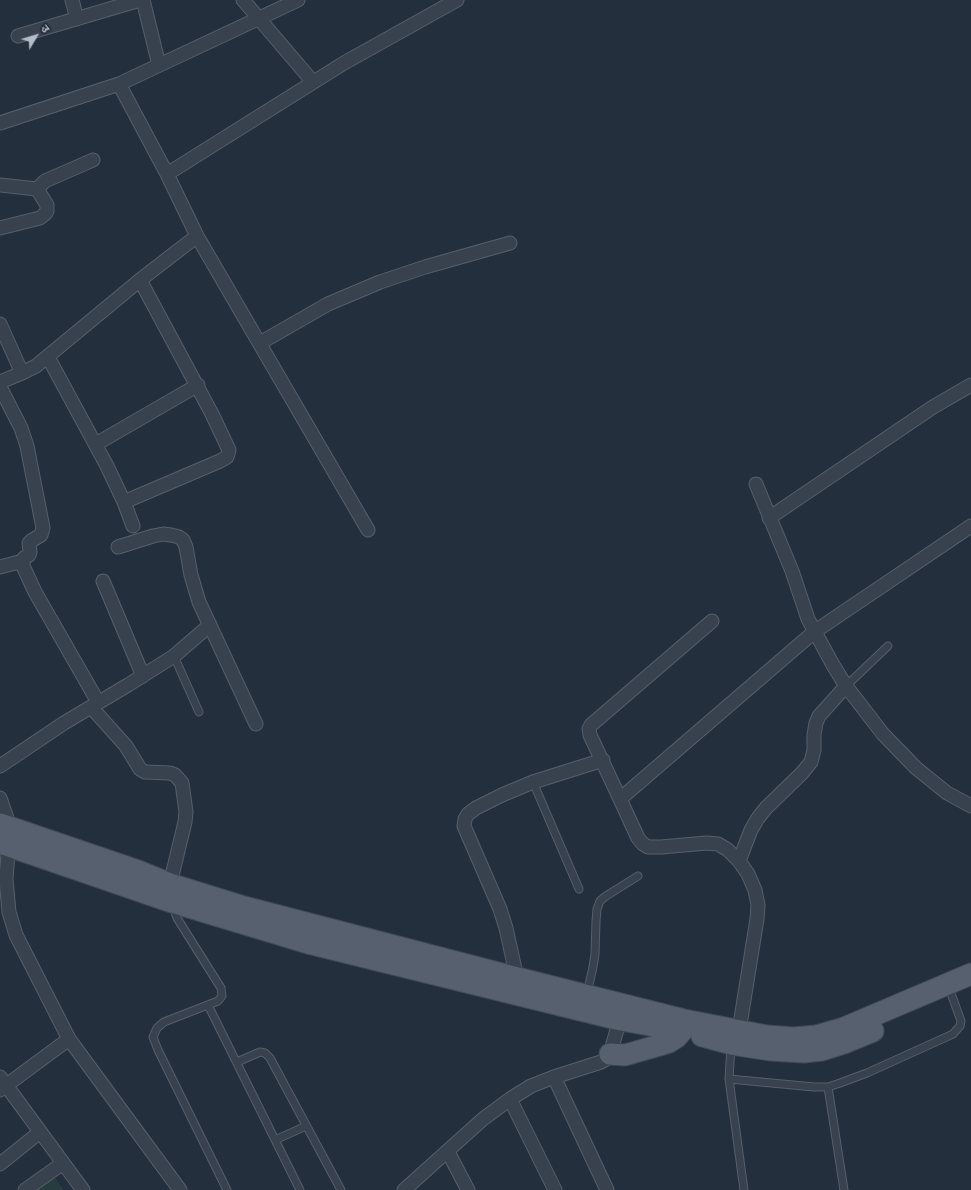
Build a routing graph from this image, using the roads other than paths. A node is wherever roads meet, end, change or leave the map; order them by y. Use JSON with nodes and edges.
{"nodes":[{"id":1,"x":72,"y":0,"type":"edge"},
{"id":2,"x":140,"y":0,"type":"edge"},
{"id":3,"x":143,"y":0,"type":"edge"},
{"id":4,"x":243,"y":0,"type":"edge"},
{"id":5,"x":298,"y":0,"type":"edge"},
{"id":6,"x":457,"y":0,"type":"edge"},
{"id":7,"x":259,"y":18,"type":"junction"},
{"id":8,"x":77,"y":19,"type":"junction"},
{"id":9,"x":18,"y":36,"type":"dead end"},
{"id":10,"x":159,"y":65,"type":"junction"},
{"id":11,"x":313,"y":82,"type":"junction"},
{"id":12,"x":119,"y":84,"type":"junction"},
{"id":13,"x":0,"y":123,"type":"edge"},
{"id":14,"x":93,"y":160,"type":"dead end"},
{"id":15,"x":167,"y":174,"type":"junction"},
{"id":16,"x":0,"y":185,"type":"edge"},
{"id":17,"x":38,"y":189,"type":"junction"},
{"id":18,"x":0,"y":228,"type":"edge"},
{"id":19,"x":197,"y":236,"type":"junction"},
{"id":20,"x":510,"y":243,"type":"dead end"},
{"id":21,"x":140,"y":280,"type":"junction"},
{"id":22,"x":0,"y":324,"type":"edge"},
{"id":23,"x":260,"y":343,"type":"junction"},
{"id":24,"x":48,"y":357,"type":"junction"},
{"id":25,"x":22,"y":373,"type":"junction"},
{"id":26,"x":0,"y":382,"type":"edge"},
{"id":27,"x":198,"y":385,"type":"junction"},
{"id":28,"x":971,"y":385,"type":"edge"},
{"id":29,"x":0,"y":387,"type":"edge"},
{"id":30,"x":96,"y":444,"type":"junction"},
{"id":31,"x":756,"y":484,"type":"dead end"},
{"id":32,"x":124,"y":502,"type":"junction"},
{"id":33,"x":770,"y":518,"type":"junction"},
{"id":34,"x":133,"y":526,"type":"dead end"},
{"id":35,"x":971,"y":526,"type":"edge"},
{"id":36,"x":368,"y":530,"type":"dead end"},
{"id":37,"x":118,"y":547,"type":"dead end"},
{"id":38,"x":23,"y":561,"type":"junction"},
{"id":39,"x":0,"y":567,"type":"edge"},
{"id":40,"x":103,"y":581,"type":"dead end"},
{"id":41,"x":712,"y":621,"type":"dead end"},
{"id":42,"x":210,"y":625,"type":"junction"},
{"id":43,"x":814,"y":632,"type":"junction"},
{"id":44,"x":888,"y":646,"type":"dead end"},
{"id":45,"x":174,"y":656,"type":"junction"},
{"id":46,"x":144,"y":676,"type":"junction"},
{"id":47,"x":846,"y":686,"type":"junction"},
{"id":48,"x":94,"y":705,"type":"junction"},
{"id":49,"x":199,"y":712,"type":"dead end"},
{"id":50,"x":256,"y":724,"type":"dead end"},
{"id":51,"x":603,"y":760,"type":"junction"},
{"id":52,"x":0,"y":766,"type":"edge"},
{"id":53,"x":533,"y":782,"type":"junction"},
{"id":54,"x":0,"y":798,"type":"edge"},
{"id":55,"x":620,"y":799,"type":"junction"},
{"id":56,"x":971,"y":806,"type":"edge"},
{"id":57,"x":5,"y":836,"type":"edge"},
{"id":58,"x":738,"y":860,"type":"junction"},
{"id":59,"x":638,"y":876,"type":"dead end"},
{"id":60,"x":3,"y":879,"type":"edge"},
{"id":61,"x":578,"y":889,"type":"dead end"},
{"id":62,"x":171,"y":893,"type":"junction"},
{"id":63,"x":971,"y":974,"type":"edge"},
{"id":64,"x":517,"y":978,"type":"junction"},
{"id":65,"x":962,"y":992,"type":"edge"},
{"id":66,"x":586,"y":995,"type":"junction"},
{"id":67,"x":208,"y":1005,"type":"junction"},
{"id":68,"x":622,"y":1012,"type":"junction"},
{"id":69,"x":683,"y":1026,"type":"junction"},
{"id":70,"x":735,"y":1038,"type":"junction"},
{"id":71,"x":69,"y":1039,"type":"junction"},
{"id":72,"x":610,"y":1054,"type":"junction"},
{"id":73,"x":237,"y":1062,"type":"junction"},
{"id":74,"x":554,"y":1077,"type":"junction"},
{"id":75,"x":729,"y":1079,"type":"junction"},
{"id":76,"x":2,"y":1084,"type":"edge"},
{"id":77,"x":828,"y":1087,"type":"junction"},
{"id":78,"x":510,"y":1099,"type":"junction"},
{"id":79,"x":306,"y":1126,"type":"junction"},
{"id":80,"x":40,"y":1132,"type":"junction"},
{"id":81,"x":275,"y":1140,"type":"junction"},
{"id":82,"x":448,"y":1152,"type":"junction"},
{"id":83,"x":63,"y":1163,"type":"junction"},
{"id":84,"x":0,"y":1164,"type":"edge"},
{"id":85,"x":25,"y":1190,"type":"edge"},
{"id":86,"x":83,"y":1190,"type":"edge"},
{"id":87,"x":180,"y":1190,"type":"edge"},
{"id":88,"x":227,"y":1190,"type":"edge"},
{"id":89,"x":300,"y":1190,"type":"edge"},
{"id":90,"x":341,"y":1190,"type":"edge"},
{"id":91,"x":404,"y":1190,"type":"edge"},
{"id":92,"x":468,"y":1190,"type":"edge"},
{"id":93,"x":554,"y":1190,"type":"edge"},
{"id":94,"x":607,"y":1190,"type":"edge"},
{"id":95,"x":744,"y":1190,"type":"edge"},
{"id":96,"x":844,"y":1190,"type":"edge"}],
"edges":[{"from":1,"to":8,"type":"street"},
{"from":2,"to":8,"type":"street"},
{"from":3,"to":10,"type":"street"},
{"from":4,"to":7,"type":"street"},
{"from":5,"to":7,"type":"street"},
{"from":6,"to":11,"type":"street"},
{"from":7,"to":10,"type":"street"},
{"from":7,"to":11,"type":"street"},
{"from":8,"to":9,"type":"street"},
{"from":10,"to":12,"type":"street"},
{"from":11,"to":15,"type":"street"},
{"from":12,"to":13,"type":"street"},
{"from":12,"to":15,"type":"street"},
{"from":14,"to":17,"type":"street"},
{"from":15,"to":19,"type":"street"},
{"from":16,"to":17,"type":"street"},
{"from":17,"to":18,"type":"street"},
{"from":19,"to":21,"type":"street"},
{"from":19,"to":23,"type":"street"},
{"from":20,"to":23,"type":"street"},
{"from":21,"to":24,"type":"street"},
{"from":21,"to":27,"type":"street"},
{"from":22,"to":25,"type":"street"},
{"from":23,"to":36,"type":"street"},
{"from":24,"to":25,"type":"street"},
{"from":24,"to":30,"type":"street"},
{"from":25,"to":26,"type":"street"},
{"from":27,"to":30,"type":"street"},
{"from":27,"to":32,"type":"street"},
{"from":28,"to":33,"type":"street"},
{"from":29,"to":38,"type":"street"},
{"from":30,"to":32,"type":"street"},
{"from":31,"to":33,"type":"street"},
{"from":32,"to":34,"type":"street"},
{"from":33,"to":43,"type":"street"},
{"from":35,"to":43,"type":"street"},
{"from":37,"to":42,"type":"street"},
{"from":38,"to":39,"type":"street"},
{"from":38,"to":48,"type":"street"},
{"from":40,"to":46,"type":"street"},
{"from":41,"to":51,"type":"street"},
{"from":42,"to":45,"type":"street"},
{"from":42,"to":50,"type":"street"},
{"from":43,"to":47,"type":"street"},
{"from":43,"to":55,"type":"street"},
{"from":44,"to":47,"type":"lane"},
{"from":45,"to":46,"type":"street"},
{"from":45,"to":49,"type":"lane"},
{"from":46,"to":48,"type":"street"},
{"from":47,"to":56,"type":"street"},
{"from":47,"to":58,"type":"street"},
{"from":48,"to":52,"type":"street"},
{"from":48,"to":62,"type":"street"},
{"from":51,"to":53,"type":"street"},
{"from":51,"to":55,"type":"street"},
{"from":53,"to":61,"type":"lane"},
{"from":53,"to":64,"type":"street"},
{"from":54,"to":57,"type":"street"},
{"from":55,"to":58,"type":"street"},
{"from":57,"to":60,"type":"street"},
{"from":57,"to":62,"type":"main road"},
{"from":58,"to":70,"type":"street"},
{"from":59,"to":66,"type":"lane"},
{"from":60,"to":71,"type":"street"},
{"from":62,"to":64,"type":"main road"},
{"from":62,"to":67,"type":"lane"},
{"from":62,"to":68,"type":"main road"},
{"from":63,"to":70,"type":"main road"},
{"from":64,"to":66,"type":"main road"},
{"from":65,"to":70,"type":"main road"},
{"from":65,"to":77,"type":"lane"},
{"from":66,"to":68,"type":"main road"},
{"from":67,"to":73,"type":"lane"},
{"from":67,"to":88,"type":"lane"},
{"from":68,"to":69,"type":"main road"},
{"from":68,"to":72,"type":"street"},
{"from":69,"to":70,"type":"main road"},
{"from":69,"to":72,"type":"main road"},
{"from":70,"to":75,"type":"lane"},
{"from":71,"to":76,"type":"street"},
{"from":71,"to":87,"type":"street"},
{"from":72,"to":74,"type":"street"},
{"from":73,"to":79,"type":"lane"},
{"from":73,"to":81,"type":"lane"},
{"from":74,"to":78,"type":"street"},
{"from":74,"to":94,"type":"street"},
{"from":75,"to":77,"type":"lane"},
{"from":75,"to":95,"type":"lane"},
{"from":76,"to":80,"type":"street"},
{"from":77,"to":96,"type":"lane"},
{"from":78,"to":82,"type":"street"},
{"from":78,"to":93,"type":"street"},
{"from":79,"to":81,"type":"lane"},
{"from":79,"to":90,"type":"lane"},
{"from":80,"to":83,"type":"street"},
{"from":80,"to":84,"type":"street"},
{"from":81,"to":89,"type":"lane"},
{"from":82,"to":91,"type":"street"},
{"from":82,"to":92,"type":"street"},
{"from":83,"to":85,"type":"street"},
{"from":83,"to":86,"type":"street"}]}
